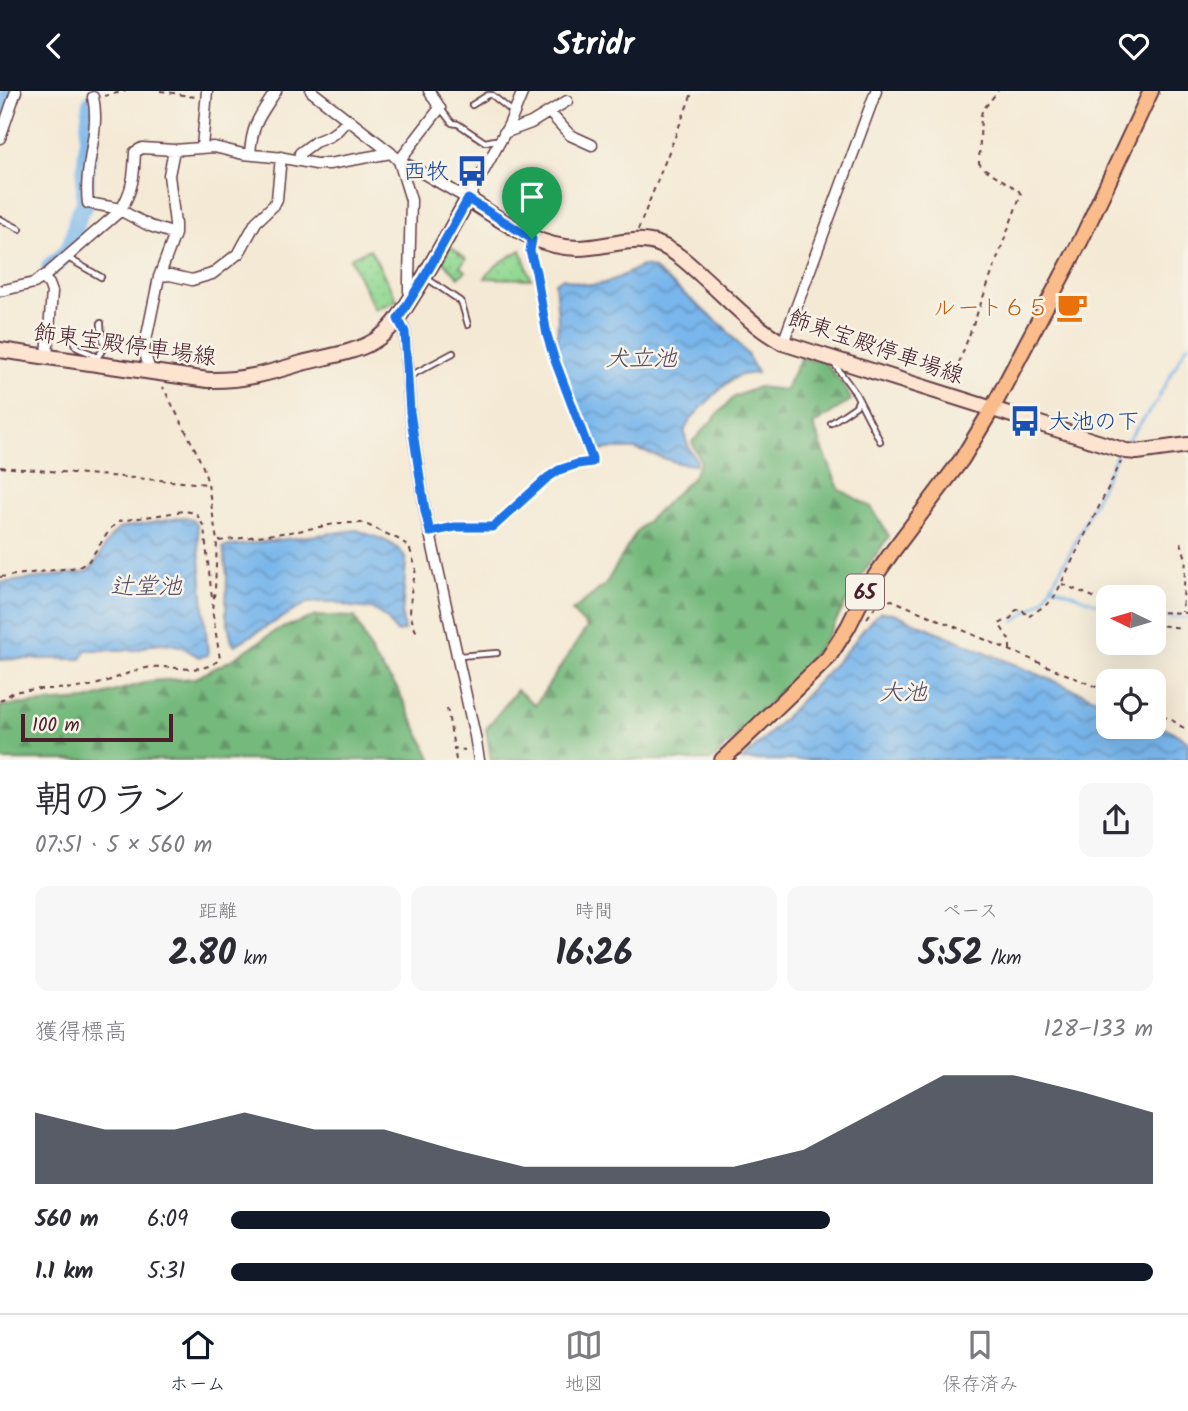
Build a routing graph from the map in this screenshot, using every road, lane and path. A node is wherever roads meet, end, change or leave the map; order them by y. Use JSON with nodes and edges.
{"nodes":[{"id":1,"x":16,"y":91,"type":"edge"},
{"id":2,"x":126,"y":91,"type":"edge"},
{"id":3,"x":160,"y":91,"type":"edge"},
{"id":4,"x":276,"y":91,"type":"edge"},
{"id":5,"x":311,"y":91,"type":"edge"},
{"id":6,"x":429,"y":91,"type":"edge"},
{"id":7,"x":523,"y":91,"type":"edge"},
{"id":8,"x":693,"y":91,"type":"edge"},
{"id":9,"x":876,"y":91,"type":"edge"},
{"id":10,"x":998,"y":91,"type":"edge"},
{"id":11,"x":1151,"y":91,"type":"edge"},
{"id":12,"x":206,"y":95,"type":"edge"},
{"id":13,"x":93,"y":97,"type":"joint"},
{"id":14,"x":567,"y":101,"type":"dead end"},
{"id":15,"x":472,"y":105,"type":"dead end"},
{"id":16,"x":440,"y":108,"type":"junction"},
{"id":17,"x":514,"y":113,"type":"junction"},
{"id":18,"x":550,"y":113,"type":"junction"},
{"id":19,"x":347,"y":120,"type":"junction"},
{"id":20,"x":0,"y":138,"type":"edge"},
{"id":21,"x":502,"y":138,"type":"junction"},
{"id":22,"x":592,"y":145,"type":"dead end"},
{"id":23,"x":202,"y":147,"type":"junction"},
{"id":24,"x":174,"y":150,"type":"junction"},
{"id":25,"x":391,"y":153,"type":"junction"},
{"id":26,"x":250,"y":154,"type":"junction"},
{"id":27,"x":281,"y":157,"type":"junction"},
{"id":28,"x":300,"y":161,"type":"junction"},
{"id":29,"x":399,"y":161,"type":"junction"},
{"id":30,"x":468,"y":199,"type":"junction"},
{"id":31,"x":120,"y":210,"type":"junction"},
{"id":32,"x":0,"y":219,"type":"edge"},
{"id":33,"x":20,"y":229,"type":"dead end"},
{"id":34,"x":175,"y":235,"type":"junction"},
{"id":35,"x":532,"y":239,"type":"junction"},
{"id":36,"x":634,"y":240,"type":"junction"},
{"id":37,"x":67,"y":257,"type":"junction"},
{"id":38,"x":160,"y":276,"type":"junction"},
{"id":39,"x":425,"y":276,"type":"junction"},
{"id":40,"x":42,"y":277,"type":"junction"},
{"id":41,"x":101,"y":277,"type":"dead end"},
{"id":42,"x":0,"y":291,"type":"edge"},
{"id":43,"x":412,"y":296,"type":"junction"},
{"id":44,"x":398,"y":319,"type":"junction"},
{"id":45,"x":101,"y":323,"type":"dead end"},
{"id":46,"x":468,"y":325,"type":"dead end"},
{"id":47,"x":73,"y":330,"type":"dead end"},
{"id":48,"x":783,"y":343,"type":"junction"},
{"id":49,"x":0,"y":350,"type":"edge"},
{"id":50,"x":453,"y":353,"type":"dead end"},
{"id":51,"x":47,"y":356,"type":"junction"},
{"id":52,"x":831,"y":358,"type":"junction"},
{"id":53,"x":97,"y":360,"type":"junction"},
{"id":54,"x":153,"y":372,"type":"junction"},
{"id":55,"x":408,"y":377,"type":"junction"},
{"id":56,"x":947,"y":395,"type":"junction"},
{"id":57,"x":859,"y":400,"type":"junction"},
{"id":58,"x":992,"y":409,"type":"junction"},
{"id":59,"x":831,"y":423,"type":"dead end"},
{"id":60,"x":880,"y":441,"type":"dead end"},
{"id":61,"x":1188,"y":445,"type":"edge"},
{"id":62,"x":1126,"y":451,"type":"junction"},
{"id":63,"x":0,"y":467,"type":"edge"},
{"id":64,"x":208,"y":484,"type":"junction"},
{"id":65,"x":430,"y":532,"type":"junction"},
{"id":66,"x":217,"y":541,"type":"junction"},
{"id":67,"x":1181,"y":542,"type":"dead end"},
{"id":68,"x":0,"y":577,"type":"edge"},
{"id":69,"x":1060,"y":584,"type":"junction"},
{"id":70,"x":1096,"y":598,"type":"edge"},
{"id":71,"x":213,"y":602,"type":"junction"},
{"id":72,"x":1166,"y":612,"type":"edge"},
{"id":73,"x":1182,"y":612,"type":"junction"},
{"id":74,"x":1188,"y":613,"type":"edge"},
{"id":75,"x":862,"y":625,"type":"dead end"},
{"id":76,"x":1166,"y":626,"type":"edge"},
{"id":77,"x":1181,"y":628,"type":"dead end"},
{"id":78,"x":418,"y":635,"type":"dead end"},
{"id":79,"x":1010,"y":650,"type":"junction"},
{"id":80,"x":497,"y":653,"type":"dead end"},
{"id":81,"x":458,"y":656,"type":"junction"},
{"id":82,"x":1096,"y":687,"type":"edge"},
{"id":83,"x":0,"y":701,"type":"edge"},
{"id":84,"x":447,"y":708,"type":"dead end"},
{"id":85,"x":1166,"y":717,"type":"edge"},
{"id":86,"x":1188,"y":731,"type":"edge"},
{"id":87,"x":454,"y":748,"type":"junction"},
{"id":88,"x":478,"y":756,"type":"edge"},
{"id":89,"x":456,"y":760,"type":"edge"},
{"id":90,"x":722,"y":760,"type":"edge"}],
"edges":[{"from":1,"to":20,"type":"street"},
{"from":2,"to":13,"type":"path"},
{"from":3,"to":12,"type":"path"},
{"from":4,"to":26,"type":"street"},
{"from":5,"to":19,"type":"street"},
{"from":6,"to":16,"type":"street"},
{"from":7,"to":17,"type":"street"},
{"from":8,"to":36,"type":"path"},
{"from":9,"to":48,"type":"street"},
{"from":10,"to":56,"type":"path"},
{"from":11,"to":58,"type":"main road","number":"65"},
{"from":12,"to":23,"type":"street"},
{"from":13,"to":31,"type":"street"},
{"from":14,"to":18,"type":"street"},
{"from":15,"to":17,"type":"lane"},
{"from":16,"to":21,"type":"lane"},
{"from":16,"to":29,"type":"street"},
{"from":17,"to":21,"type":"street"},
{"from":18,"to":21,"type":"street"},
{"from":18,"to":22,"type":"street"},
{"from":19,"to":25,"type":"street"},
{"from":19,"to":28,"type":"street"},
{"from":21,"to":30,"type":"street"},
{"from":23,"to":24,"type":"street"},
{"from":23,"to":26,"type":"street"},
{"from":24,"to":31,"type":"street"},
{"from":24,"to":34,"type":"street"},
{"from":25,"to":28,"type":"street"},
{"from":25,"to":29,"type":"street"},
{"from":26,"to":27,"type":"street"},
{"from":27,"to":28,"type":"street"},
{"from":27,"to":38,"type":"street"},
{"from":29,"to":30,"type":"street"},
{"from":29,"to":43,"type":"street"},
{"from":30,"to":35,"type":"main road","name":"飾東宝殿停車場線"},
{"from":30,"to":39,"type":"main road","name":"飾東宝殿停車場線"},
{"from":31,"to":34,"type":"street"},
{"from":31,"to":37,"type":"street"},
{"from":32,"to":33,"type":"lane"},
{"from":34,"to":38,"type":"street"},
{"from":35,"to":36,"type":"main road","name":"飾東宝殿停車場線"},
{"from":35,"to":65,"type":"path"},
{"from":36,"to":48,"type":"main road","name":"飾東宝殿停車場線"},
{"from":37,"to":40,"type":"street"},
{"from":37,"to":41,"type":"lane"},
{"from":38,"to":54,"type":"street"},
{"from":39,"to":43,"type":"main road","name":"飾東宝殿停車場線"},
{"from":39,"to":46,"type":"lane"},
{"from":40,"to":42,"type":"street"},
{"from":40,"to":51,"type":"street"},
{"from":43,"to":44,"type":"main road","name":"飾東宝殿停車場線"},
{"from":44,"to":54,"type":"main road","name":"飾東宝殿停車場線"},
{"from":44,"to":55,"type":"street"},
{"from":45,"to":53,"type":"lane"},
{"from":47,"to":53,"type":"lane"},
{"from":48,"to":52,"type":"main road","name":"飾東宝殿停車場線"},
{"from":49,"to":51,"type":"main road","name":"飾東宝殿停車場線"},
{"from":50,"to":55,"type":"lane"},
{"from":51,"to":53,"type":"main road","name":"飾東宝殿停車場線"},
{"from":52,"to":56,"type":"main road","name":"飾東宝殿停車場線"},
{"from":52,"to":57,"type":"lane"},
{"from":53,"to":54,"type":"main road","name":"飾東宝殿停車場線"},
{"from":54,"to":64,"type":"path"},
{"from":55,"to":65,"type":"street"},
{"from":56,"to":58,"type":"main road","name":"飾東宝殿停車場線"},
{"from":57,"to":59,"type":"lane"},
{"from":57,"to":60,"type":"lane"},
{"from":58,"to":62,"type":"main road","name":"飾東宝殿停車場線"},
{"from":58,"to":90,"type":"main road","number":"65"},
{"from":61,"to":62,"type":"main road","name":"飾東宝殿停車場線"},
{"from":62,"to":69,"type":"path"},
{"from":63,"to":64,"type":"path"},
{"from":64,"to":66,"type":"path"},
{"from":65,"to":81,"type":"street"},
{"from":66,"to":71,"type":"path"},
{"from":66,"to":78,"type":"path"},
{"from":67,"to":73,"type":"path"},
{"from":68,"to":71,"type":"path"},
{"from":69,"to":70,"type":"path"},
{"from":69,"to":79,"type":"path"},
{"from":71,"to":83,"type":"path"},
{"from":72,"to":73,"type":"path"},
{"from":73,"to":74,"type":"path"},
{"from":75,"to":79,"type":"path"},
{"from":76,"to":77,"type":"path"},
{"from":79,"to":82,"type":"path"},
{"from":80,"to":81,"type":"lane"},
{"from":81,"to":88,"type":"street"},
{"from":84,"to":87,"type":"path"},
{"from":85,"to":86,"type":"path"},
{"from":87,"to":88,"type":"path"},
{"from":87,"to":89,"type":"path"}]}
